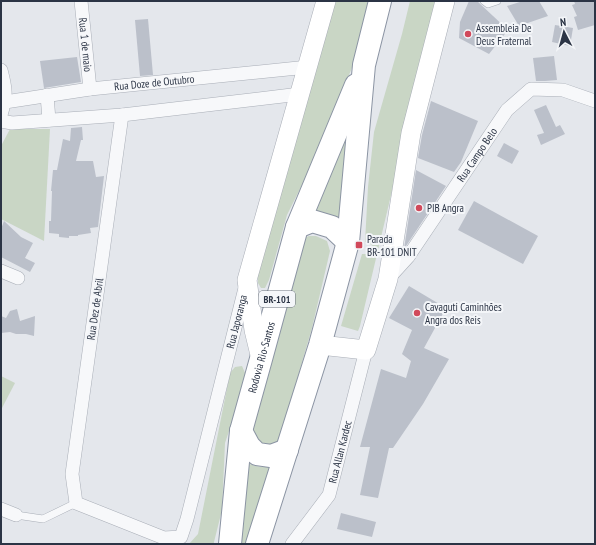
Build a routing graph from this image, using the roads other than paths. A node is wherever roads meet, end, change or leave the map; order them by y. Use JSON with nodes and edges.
{"nodes":[{"id":1,"x":81,"y":1,"type":"edge"},
{"id":2,"x":326,"y":1,"type":"edge"},
{"id":3,"x":380,"y":1,"type":"edge"},
{"id":4,"x":445,"y":1,"type":"edge"},
{"id":5,"x":484,"y":1,"type":"edge"},
{"id":6,"x":497,"y":1,"type":"edge"},
{"id":7,"x":364,"y":65,"type":"junction"},
{"id":8,"x":308,"y":67,"type":"junction"},
{"id":9,"x":1,"y":70,"type":"edge"},
{"id":10,"x":90,"y":88,"type":"junction"},
{"id":11,"x":300,"y":94,"type":"junction"},
{"id":12,"x":46,"y":95,"type":"junction"},
{"id":13,"x":3,"y":101,"type":"edge"},
{"id":14,"x":595,"y":101,"type":"edge"},
{"id":15,"x":1,"y":115,"type":"edge"},
{"id":16,"x":122,"y":115,"type":"junction"},
{"id":17,"x":49,"y":120,"type":"junction"},
{"id":18,"x":1,"y":121,"type":"edge"},
{"id":19,"x":297,"y":227,"type":"junction"},
{"id":20,"x":348,"y":242,"type":"junction"},
{"id":21,"x":1,"y":271,"type":"edge"},
{"id":22,"x":18,"y":278,"type":"dead end"},
{"id":23,"x":388,"y":279,"type":"junction"},
{"id":24,"x":247,"y":280,"type":"junction"},
{"id":25,"x":320,"y":345,"type":"junction"},
{"id":26,"x":366,"y":350,"type":"junction"},
{"id":27,"x":261,"y":359,"type":"junction"},
{"id":28,"x":240,"y":431,"type":"junction"},
{"id":29,"x":287,"y":450,"type":"junction"},
{"id":30,"x":76,"y":503,"type":"junction"},
{"id":31,"x":1,"y":509,"type":"edge"},
{"id":32,"x":16,"y":515,"type":"joint"},
{"id":33,"x":230,"y":544,"type":"edge"},
{"id":34,"x":257,"y":544,"type":"edge"},
{"id":35,"x":292,"y":544,"type":"edge"}],
"edges":[{"from":1,"to":10,"type":"street","name":"Rua 1 de maio"},
{"from":2,"to":8,"type":"main road","name":"Rua Japoranga"},
{"from":3,"to":7,"type":"highway","name":"Rodovia Rio-Santos","number":"BR-101"},
{"from":4,"to":23,"type":"main road"},
{"from":5,"to":6,"type":"lane"},
{"from":7,"to":19,"type":"highway","name":"Rodovia Rio-Santos","number":"BR-101"},
{"from":7,"to":20,"type":"highway","name":"Rodovia Rio-Santos","number":"BR-101"},
{"from":8,"to":10,"type":"street","name":"Rua Doze de Outubro"},
{"from":8,"to":11,"type":"main road","name":"Rua Japoranga"},
{"from":9,"to":13,"type":"street"},
{"from":10,"to":12,"type":"street","name":"Rua Doze de Outubro"},
{"from":11,"to":16,"type":"street"},
{"from":11,"to":24,"type":"main road","name":"Rua Japoranga"},
{"from":12,"to":13,"type":"street","name":"Rua Doze de Outubro"},
{"from":12,"to":17,"type":"street"},
{"from":13,"to":15,"type":"street"},
{"from":14,"to":23,"type":"street","name":"Rua Campo Belo"},
{"from":16,"to":17,"type":"street"},
{"from":16,"to":30,"type":"street","name":"Rua Dez de Abril"},
{"from":17,"to":18,"type":"street"},
{"from":19,"to":20,"type":"highway"},
{"from":19,"to":27,"type":"highway","name":"Rodovia Rio-Santos","number":"BR-101"},
{"from":20,"to":25,"type":"highway","name":"Rodovia Rio-Santos","number":"BR-101"},
{"from":21,"to":22,"type":"street"},
{"from":23,"to":26,"type":"main road"},
{"from":24,"to":27,"type":"main road"},
{"from":24,"to":30,"type":"street","name":"Rua Japoranga"},
{"from":25,"to":26,"type":"main road"},
{"from":25,"to":29,"type":"highway","name":"Rodovia Rio-Santos","number":"BR-101"},
{"from":26,"to":35,"type":"street","name":"Rua Allan Kardec"},
{"from":27,"to":28,"type":"highway","name":"Rodovia Rio-Santos","number":"BR-101"},
{"from":28,"to":29,"type":"highway"},
{"from":28,"to":33,"type":"highway","name":"Rodovia Rio-Santos","number":"BR-101"},
{"from":29,"to":34,"type":"highway","name":"Rodovia Rio-Santos","number":"BR-101"},
{"from":30,"to":32,"type":"lane"},
{"from":31,"to":32,"type":"street"}]}
